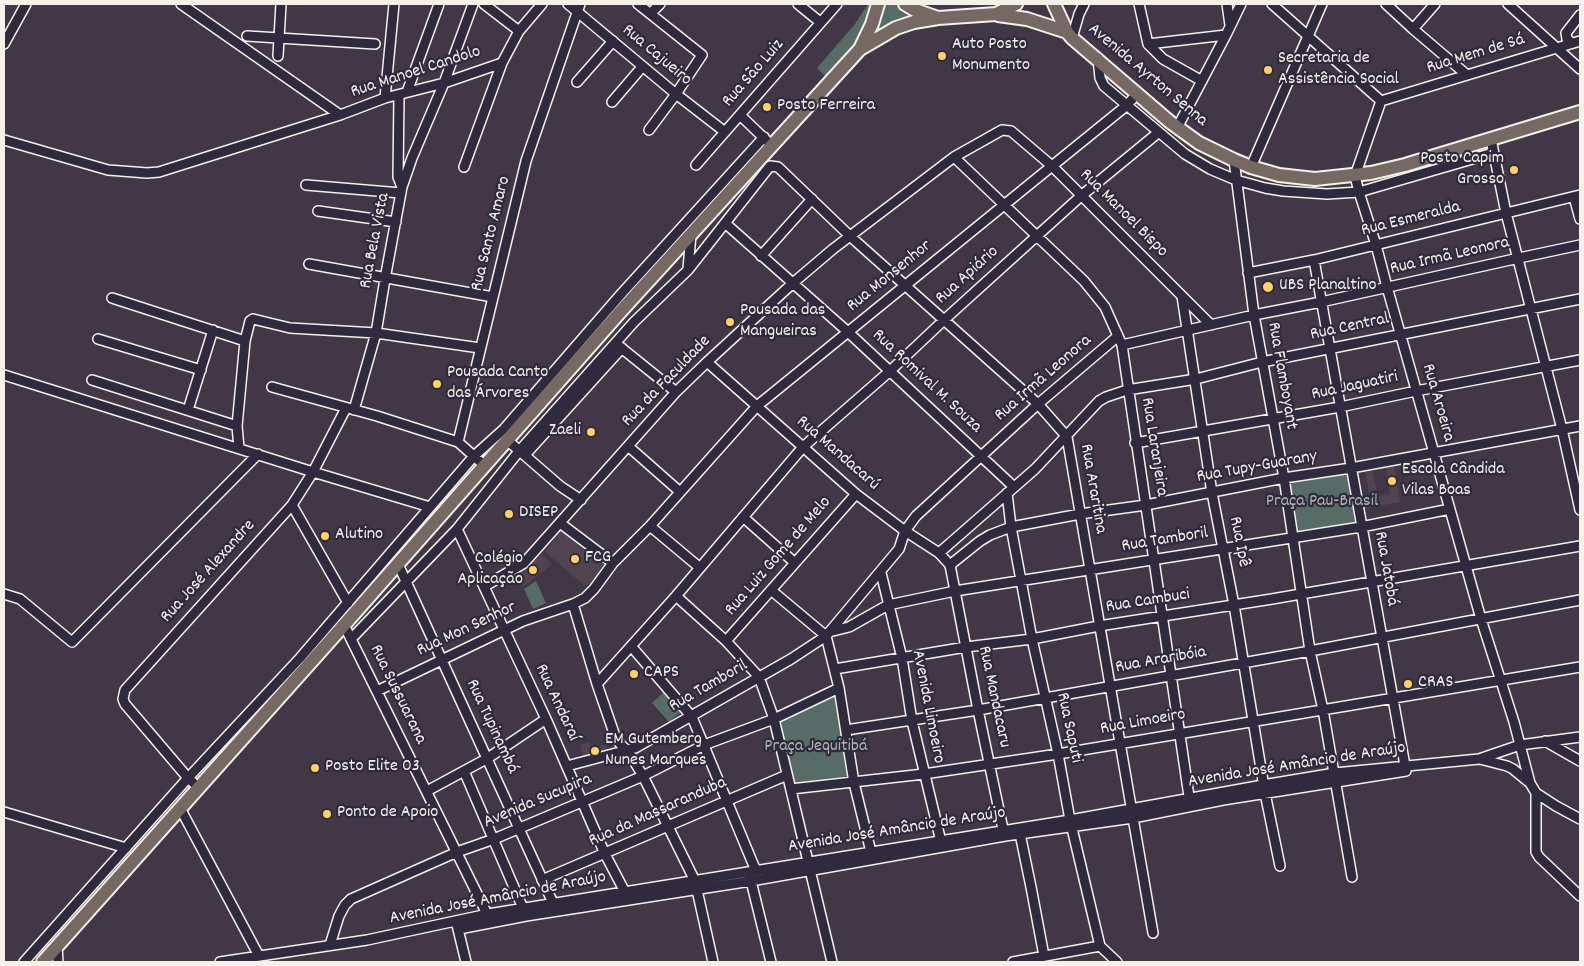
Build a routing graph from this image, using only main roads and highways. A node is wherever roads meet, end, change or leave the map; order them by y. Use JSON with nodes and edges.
{"nodes":[{"id":1,"x":878,"y":4,"type":"edge"},
{"id":2,"x":905,"y":4,"type":"edge"},
{"id":3,"x":1016,"y":4,"type":"edge"},
{"id":4,"x":1054,"y":4,"type":"edge"},
{"id":5,"x":996,"y":14,"type":"junction"},
{"id":6,"x":938,"y":18,"type":"junction"},
{"id":7,"x":1070,"y":35,"type":"junction"},
{"id":8,"x":860,"y":49,"type":"junction"},
{"id":9,"x":1580,"y":112,"type":"edge"},
{"id":10,"x":43,"y":962,"type":"edge"}],
"edges":[{"from":1,"to":8,"type":"highway"},
{"from":2,"to":6,"type":"highway","name":"Avenida Ayrton Senna"},
{"from":3,"to":5,"type":"highway","name":"Avenida Ayrton Senna"},
{"from":4,"to":7,"type":"highway","name":"Avenida Ayrton Senna"},
{"from":5,"to":6,"type":"highway","name":"Avenida Ayrton Senna"},
{"from":5,"to":7,"type":"highway","name":"Avenida Ayrton Senna"},
{"from":6,"to":8,"type":"highway"},
{"from":7,"to":9,"type":"highway","name":"Avenida Ayrton Senna"},
{"from":8,"to":10,"type":"highway"}]}
